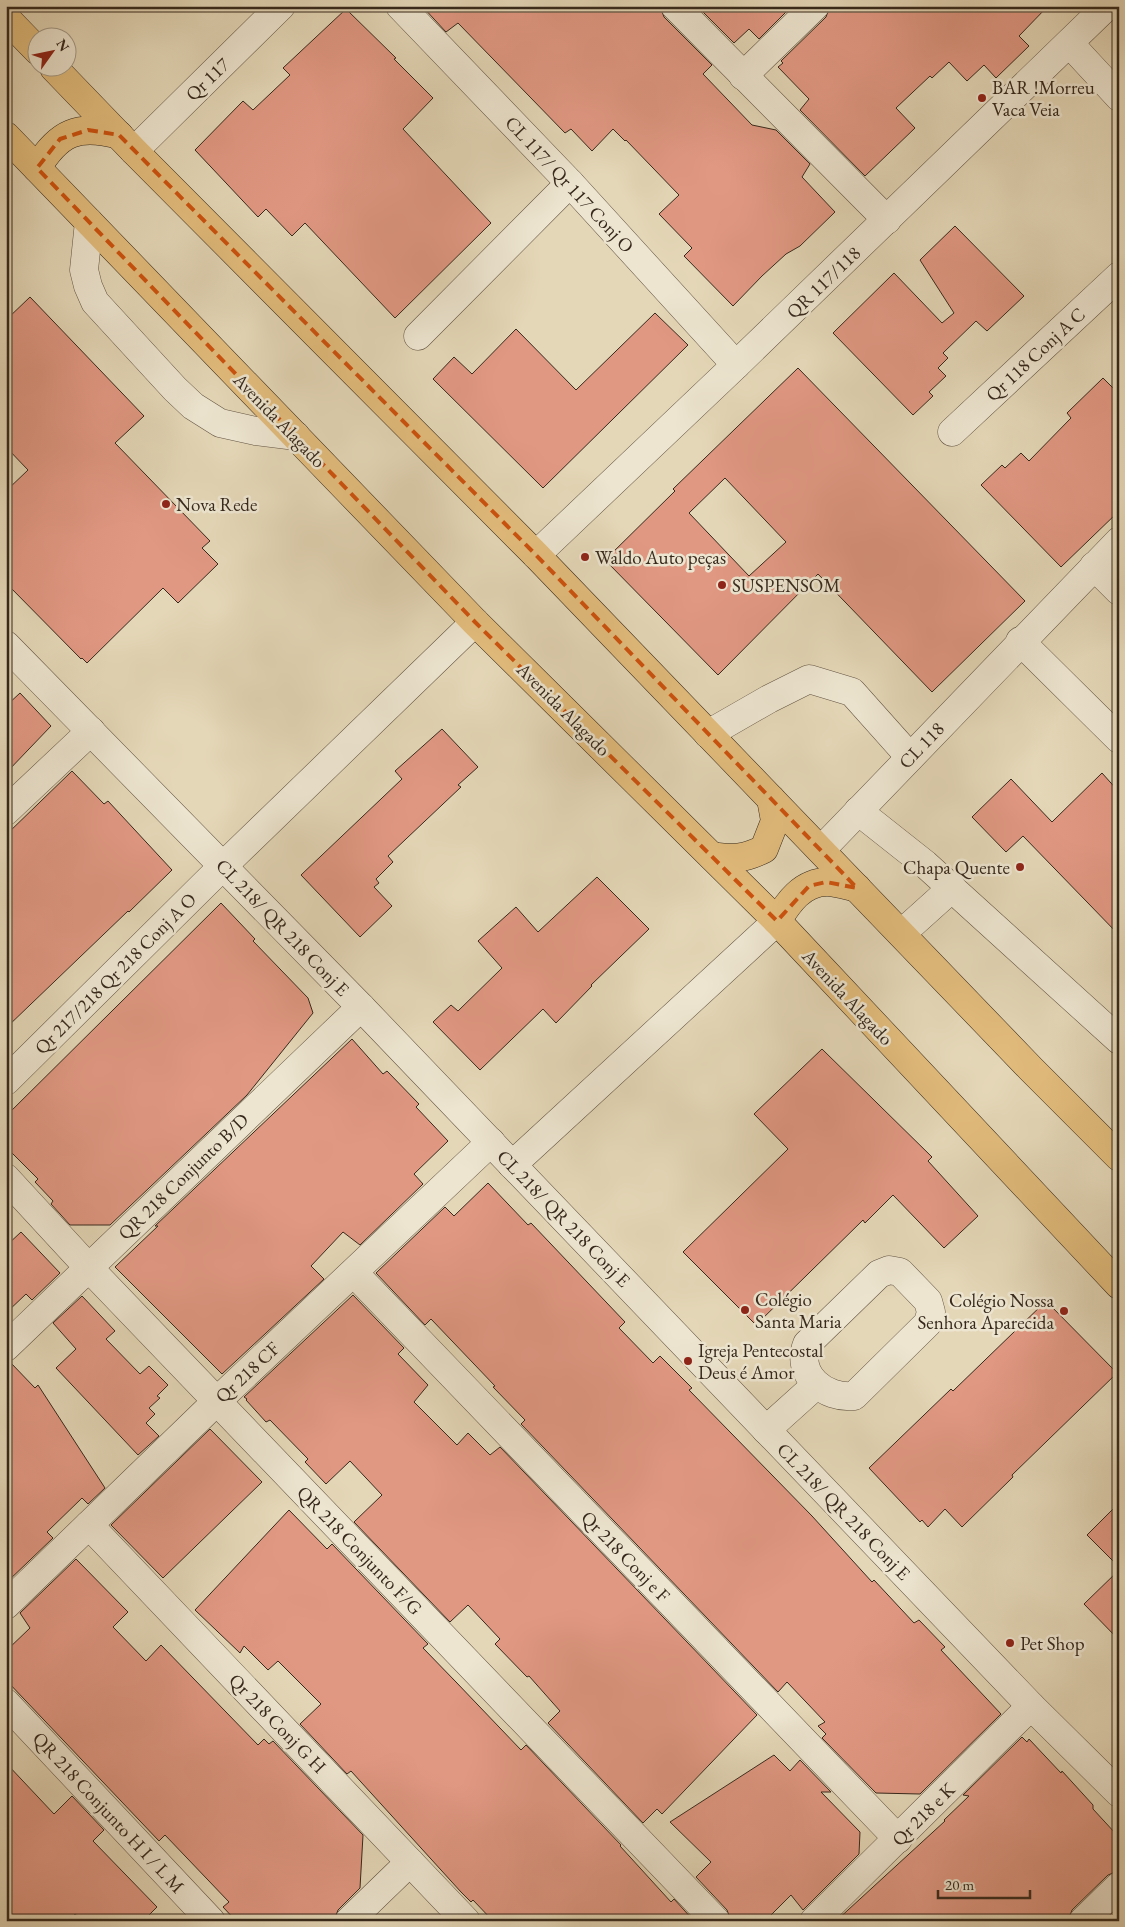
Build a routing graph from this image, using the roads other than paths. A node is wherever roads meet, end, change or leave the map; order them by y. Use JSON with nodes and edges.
{"nodes":[{"id":1,"x":281,"y":6,"type":"edge"},
{"id":2,"x":400,"y":6,"type":"edge"},
{"id":3,"x":675,"y":6,"type":"edge"},
{"id":4,"x":815,"y":6,"type":"edge"},
{"id":5,"x":1107,"y":6,"type":"edge"},
{"id":6,"x":6,"y":18,"type":"edge"},
{"id":7,"x":28,"y":41,"type":"edge"},
{"id":8,"x":1070,"y":44,"type":"junction"},
{"id":9,"x":743,"y":76,"type":"junction"},
{"id":10,"x":64,"y":78,"type":"edge"},
{"id":11,"x":1119,"y":97,"type":"edge"},
{"id":12,"x":6,"y":136,"type":"edge"},
{"id":13,"x":126,"y":143,"type":"junction"},
{"id":14,"x":37,"y":168,"type":"junction"},
{"id":15,"x":570,"y":183,"type":"junction"},
{"id":16,"x":887,"y":220,"type":"junction"},
{"id":17,"x":89,"y":222,"type":"junction"},
{"id":18,"x":1119,"y":276,"type":"edge"},
{"id":19,"x":418,"y":336,"type":"dead end"},
{"id":20,"x":736,"y":366,"type":"junction"},
{"id":21,"x":952,"y":432,"type":"dead end"},
{"id":22,"x":296,"y":436,"type":"junction"},
{"id":23,"x":1119,"y":541,"type":"edge"},
{"id":24,"x":536,"y":555,"type":"junction"},
{"id":25,"x":1094,"y":566,"type":"junction"},
{"id":26,"x":1119,"y":591,"type":"edge"},
{"id":27,"x":475,"y":622,"type":"junction"},
{"id":28,"x":1020,"y":641,"type":"junction"},
{"id":29,"x":6,"y":645,"type":"edge"},
{"id":30,"x":91,"y":731,"type":"junction"},
{"id":31,"x":708,"y":734,"type":"junction"},
{"id":32,"x":1119,"y":739,"type":"edge"},
{"id":33,"x":910,"y":757,"type":"junction"},
{"id":34,"x":771,"y":799,"type":"junction"},
{"id":35,"x":6,"y":811,"type":"edge"},
{"id":36,"x":858,"y":811,"type":"junction"},
{"id":37,"x":821,"y":850,"type":"junction"},
{"id":38,"x":712,"y":856,"type":"junction"},
{"id":39,"x":224,"y":866,"type":"junction"},
{"id":40,"x":858,"y":888,"type":"junction"},
{"id":41,"x":952,"y":888,"type":"junction"},
{"id":42,"x":777,"y":921,"type":"junction"},
{"id":43,"x":902,"y":933,"type":"junction"},
{"id":44,"x":361,"y":1007,"type":"junction"},
{"id":45,"x":1119,"y":1040,"type":"edge"},
{"id":46,"x":6,"y":1081,"type":"edge"},
{"id":47,"x":491,"y":1142,"type":"junction"},
{"id":48,"x":1119,"y":1157,"type":"edge"},
{"id":49,"x":512,"y":1165,"type":"junction"},
{"id":50,"x":6,"y":1178,"type":"edge"},
{"id":51,"x":88,"y":1267,"type":"junction"},
{"id":52,"x":354,"y":1274,"type":"junction"},
{"id":53,"x":1118,"y":1283,"type":"edge"},
{"id":54,"x":6,"y":1347,"type":"edge"},
{"id":55,"x":816,"y":1385,"type":"junction"},
{"id":56,"x":217,"y":1401,"type":"junction"},
{"id":57,"x":766,"y":1430,"type":"junction"},
{"id":58,"x":89,"y":1525,"type":"junction"},
{"id":59,"x":6,"y":1605,"type":"edge"},
{"id":60,"x":6,"y":1703,"type":"edge"},
{"id":61,"x":1031,"y":1706,"type":"junction"},
{"id":62,"x":1119,"y":1793,"type":"edge"},
{"id":63,"x":898,"y":1839,"type":"junction"},
{"id":64,"x":410,"y":1862,"type":"junction"},
{"id":65,"x":1119,"y":1886,"type":"edge"},
{"id":66,"x":211,"y":1921,"type":"edge"},
{"id":67,"x":349,"y":1921,"type":"edge"},
{"id":68,"x":466,"y":1921,"type":"edge"},
{"id":69,"x":716,"y":1921,"type":"edge"},
{"id":70,"x":814,"y":1921,"type":"edge"},
{"id":71,"x":1083,"y":1921,"type":"edge"}],
"edges":[{"from":1,"to":13,"type":"street","name":"Qr 117"},
{"from":2,"to":15,"type":"street","name":"CL 117/ Qr 117 Conj O"},
{"from":3,"to":9,"type":"street"},
{"from":4,"to":9,"type":"street"},
{"from":5,"to":8,"type":"street","name":"QR 117/118"},
{"from":6,"to":7,"type":"main road"},
{"from":8,"to":11,"type":"street"},
{"from":8,"to":16,"type":"street","name":"QR 117/118"},
{"from":9,"to":16,"type":"street"},
{"from":10,"to":13,"type":"main road"},
{"from":12,"to":14,"type":"main road","name":"Avenida Alagado"},
{"from":13,"to":14,"type":"main road"},
{"from":13,"to":24,"type":"main road"},
{"from":14,"to":17,"type":"main road","name":"Avenida Alagado"},
{"from":15,"to":19,"type":"street"},
{"from":15,"to":20,"type":"street","name":"CL 117/ Qr 117 Conj O"},
{"from":16,"to":20,"type":"street","name":"QR 117/118"},
{"from":17,"to":22,"type":"main road","name":"Avenida Alagado"},
{"from":17,"to":22,"type":"street"},
{"from":18,"to":21,"type":"street","name":"Qr 118 Conj A C"},
{"from":20,"to":24,"type":"street","name":"QR 117/118"},
{"from":22,"to":27,"type":"main road","name":"Avenida Alagado"},
{"from":23,"to":25,"type":"street","name":"CL 118"},
{"from":24,"to":31,"type":"main road"},
{"from":25,"to":26,"type":"street"},
{"from":25,"to":28,"type":"street","name":"CL 118"},
{"from":27,"to":38,"type":"main road","name":"Avenida Alagado"},
{"from":27,"to":39,"type":"street","name":"Qr 217/218 Qr 218 Conj A O"},
{"from":28,"to":32,"type":"street"},
{"from":28,"to":33,"type":"street","name":"CL 118"},
{"from":29,"to":30,"type":"street","name":"CL 218/ QR 218 Conj E"},
{"from":30,"to":35,"type":"street"},
{"from":30,"to":39,"type":"street","name":"CL 218/ QR 218 Conj E"},
{"from":31,"to":33,"type":"street"},
{"from":31,"to":34,"type":"main road"},
{"from":33,"to":36,"type":"street","name":"CL 118"},
{"from":34,"to":37,"type":"main road"},
{"from":34,"to":38,"type":"main road"},
{"from":36,"to":37,"type":"street","name":"CL 118"},
{"from":36,"to":41,"type":"street"},
{"from":37,"to":40,"type":"main road"},
{"from":38,"to":42,"type":"main road","name":"Avenida Alagado"},
{"from":39,"to":44,"type":"street","name":"CL 218/ QR 218 Conj E"},
{"from":39,"to":46,"type":"street","name":"Qr 217/218 Qr 218 Conj A O"},
{"from":40,"to":42,"type":"main road"},
{"from":40,"to":43,"type":"main road"},
{"from":41,"to":43,"type":"street"},
{"from":41,"to":45,"type":"street"},
{"from":42,"to":49,"type":"street"},
{"from":42,"to":53,"type":"main road","name":"Avenida Alagado"},
{"from":43,"to":48,"type":"main road"},
{"from":44,"to":47,"type":"street","name":"CL 218/ QR 218 Conj E"},
{"from":44,"to":51,"type":"street","name":"QR 218 Conjunto B/D"},
{"from":47,"to":49,"type":"street","name":"CL 218/ QR 218 Conj E"},
{"from":47,"to":52,"type":"street","name":"Qr 218 CF"},
{"from":49,"to":57,"type":"street","name":"CL 218/ QR 218 Conj E"},
{"from":50,"to":51,"type":"street","name":"QR 218 Conjunto F/G"},
{"from":51,"to":54,"type":"street","name":"QR 218 Conjunto B/D"},
{"from":51,"to":56,"type":"street","name":"QR 218 Conjunto F/G"},
{"from":52,"to":56,"type":"street","name":"Qr 218 CF"},
{"from":52,"to":63,"type":"street","name":"Qr 218 Conj e F"},
{"from":55,"to":55,"type":"street"},
{"from":55,"to":57,"type":"street"},
{"from":56,"to":58,"type":"street","name":"Qr 218 CF"},
{"from":56,"to":69,"type":"street","name":"QR 218 Conjunto F/G"},
{"from":57,"to":61,"type":"street","name":"CL 218/ QR 218 Conj E"},
{"from":58,"to":59,"type":"street","name":"Qr 218 CF"},
{"from":58,"to":64,"type":"street","name":"Qr 218 Conj G H"},
{"from":60,"to":66,"type":"street","name":"QR 218 Conjunto H I / L M"},
{"from":61,"to":62,"type":"street","name":"CL 218/ QR 218 Conj E"},
{"from":61,"to":63,"type":"street","name":"Qr 218 e K"},
{"from":63,"to":70,"type":"street","name":"Qr 218 e K"},
{"from":64,"to":67,"type":"street"},
{"from":64,"to":68,"type":"street","name":"Qr 218 Conj G H"},
{"from":65,"to":71,"type":"street"}]}
